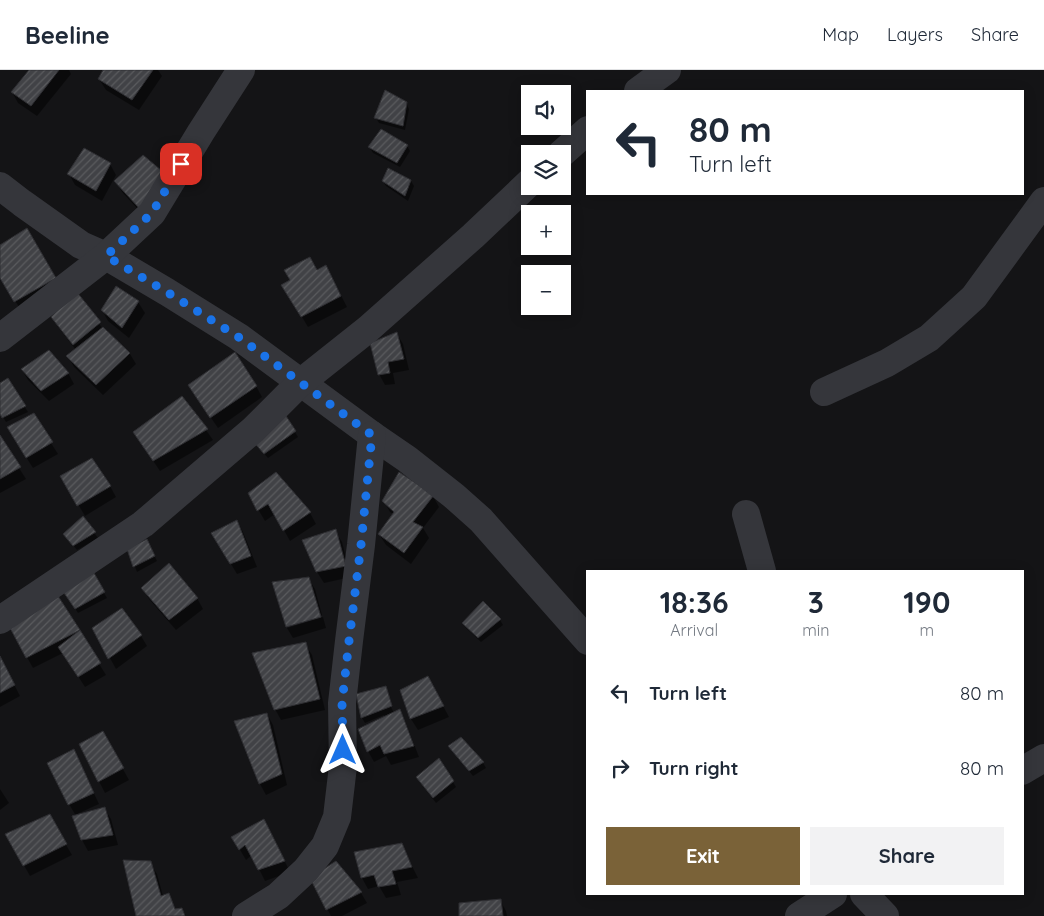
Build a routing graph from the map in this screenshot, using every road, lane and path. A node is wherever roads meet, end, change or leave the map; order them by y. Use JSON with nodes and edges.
{"nodes":[{"id":1,"x":241,"y":70,"type":"edge"},
{"id":2,"x":667,"y":70,"type":"edge"},
{"id":3,"x":639,"y":90,"type":"edge"},
{"id":4,"x":586,"y":132,"type":"edge"},
{"id":5,"x":571,"y":145,"type":"edge"},
{"id":6,"x":0,"y":186,"type":"edge"},
{"id":7,"x":521,"y":191,"type":"edge"},
{"id":8,"x":1044,"y":201,"type":"edge"},
{"id":9,"x":106,"y":256,"type":"junction"},
{"id":10,"x":0,"y":338,"type":"edge"},
{"id":11,"x":300,"y":383,"type":"junction"},
{"id":12,"x":824,"y":392,"type":"dead end"},
{"id":13,"x":372,"y":435,"type":"junction"},
{"id":14,"x":746,"y":514,"type":"dead end"},
{"id":15,"x":762,"y":570,"type":"edge"},
{"id":16,"x":0,"y":620,"type":"edge"},
{"id":17,"x":586,"y":639,"type":"edge"},
{"id":18,"x":1044,"y":758,"type":"edge"},
{"id":19,"x":1024,"y":770,"type":"edge"},
{"id":20,"x":865,"y":895,"type":"edge"},
{"id":21,"x":825,"y":896,"type":"edge"},
{"id":22,"x":246,"y":916,"type":"edge"},
{"id":23,"x":799,"y":916,"type":"edge"},
{"id":24,"x":885,"y":916,"type":"edge"}],
"edges":[{"from":1,"to":9,"type":"street"},
{"from":2,"to":3,"type":"street"},
{"from":4,"to":5,"type":"street"},
{"from":6,"to":9,"type":"street"},
{"from":7,"to":11,"type":"street"},
{"from":8,"to":12,"type":"street"},
{"from":9,"to":10,"type":"street"},
{"from":9,"to":11,"type":"street"},
{"from":11,"to":13,"type":"street"},
{"from":11,"to":16,"type":"street"},
{"from":13,"to":17,"type":"street"},
{"from":13,"to":22,"type":"street"},
{"from":14,"to":15,"type":"street"},
{"from":18,"to":19,"type":"street"},
{"from":20,"to":24,"type":"street"},
{"from":21,"to":23,"type":"street"}]}
